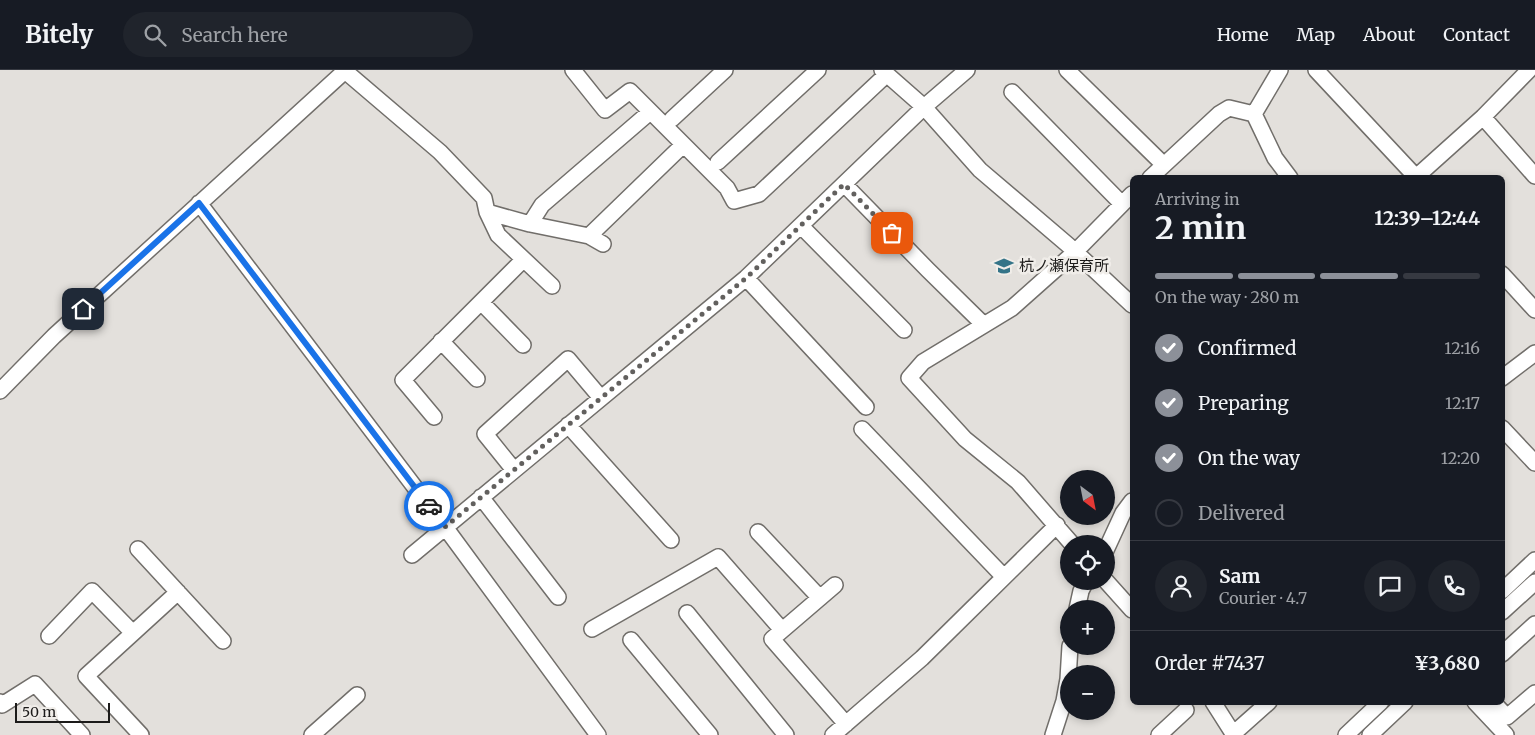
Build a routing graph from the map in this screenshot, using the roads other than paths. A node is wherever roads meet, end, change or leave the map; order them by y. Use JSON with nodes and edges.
{"nodes":[{"id":1,"x":573,"y":70,"type":"edge"},
{"id":2,"x":725,"y":70,"type":"edge"},
{"id":3,"x":818,"y":70,"type":"edge"},
{"id":4,"x":967,"y":70,"type":"edge"},
{"id":5,"x":1067,"y":70,"type":"edge"},
{"id":6,"x":1280,"y":70,"type":"edge"},
{"id":7,"x":1316,"y":70,"type":"edge"},
{"id":8,"x":1529,"y":70,"type":"edge"},
{"id":9,"x":346,"y":71,"type":"edge"},
{"id":10,"x":884,"y":72,"type":"edge"},
{"id":11,"x":1012,"y":92,"type":"dead end"},
{"id":12,"x":924,"y":107,"type":"junction"},
{"id":13,"x":650,"y":112,"type":"junction"},
{"id":14,"x":1254,"y":114,"type":"junction"},
{"id":15,"x":1483,"y":117,"type":"junction"},
{"id":16,"x":672,"y":119,"type":"dead end"},
{"id":17,"x":683,"y":145,"type":"junction"},
{"id":18,"x":718,"y":162,"type":"dead end"},
{"id":19,"x":1164,"y":165,"type":"junction"},
{"id":20,"x":1153,"y":175,"type":"edge"},
{"id":21,"x":1288,"y":175,"type":"edge"},
{"id":22,"x":1414,"y":175,"type":"edge"},
{"id":23,"x":1418,"y":175,"type":"edge"},
{"id":24,"x":1535,"y":176,"type":"edge"},
{"id":25,"x":844,"y":184,"type":"junction"},
{"id":26,"x":1127,"y":199,"type":"edge"},
{"id":27,"x":199,"y":203,"type":"junction"},
{"id":28,"x":487,"y":212,"type":"junction"},
{"id":29,"x":530,"y":224,"type":"junction"},
{"id":30,"x":801,"y":226,"type":"junction"},
{"id":31,"x":589,"y":236,"type":"junction"},
{"id":32,"x":603,"y":244,"type":"dead end"},
{"id":33,"x":1075,"y":252,"type":"junction"},
{"id":34,"x":523,"y":260,"type":"junction"},
{"id":35,"x":1505,"y":277,"type":"edge"},
{"id":36,"x":746,"y":278,"type":"junction"},
{"id":37,"x":552,"y":286,"type":"dead end"},
{"id":38,"x":481,"y":302,"type":"junction"},
{"id":39,"x":1130,"y":302,"type":"edge"},
{"id":40,"x":1535,"y":310,"type":"edge"},
{"id":41,"x":984,"y":325,"type":"junction"},
{"id":42,"x":904,"y":330,"type":"dead end"},
{"id":43,"x":441,"y":341,"type":"junction"},
{"id":44,"x":523,"y":345,"type":"dead end"},
{"id":45,"x":1535,"y":353,"type":"edge"},
{"id":46,"x":1505,"y":376,"type":"edge"},
{"id":47,"x":477,"y":378,"type":"dead end"},
{"id":48,"x":0,"y":391,"type":"edge"},
{"id":49,"x":601,"y":398,"type":"junction"},
{"id":50,"x":866,"y":407,"type":"dead end"},
{"id":51,"x":434,"y":417,"type":"dead end"},
{"id":52,"x":568,"y":425,"type":"junction"},
{"id":53,"x":862,"y":429,"type":"dead end"},
{"id":54,"x":1505,"y":431,"type":"edge"},
{"id":55,"x":1535,"y":463,"type":"edge"},
{"id":56,"x":514,"y":470,"type":"junction"},
{"id":57,"x":481,"y":497,"type":"junction"},
{"id":58,"x":1130,"y":504,"type":"edge"},
{"id":59,"x":1057,"y":525,"type":"junction"},
{"id":60,"x":445,"y":527,"type":"junction"},
{"id":61,"x":758,"y":532,"type":"dead end"},
{"id":62,"x":1065,"y":535,"type":"edge"},
{"id":63,"x":1113,"y":535,"type":"edge"},
{"id":64,"x":671,"y":540,"type":"dead end"},
{"id":65,"x":138,"y":549,"type":"dead end"},
{"id":66,"x":412,"y":555,"type":"dead end"},
{"id":67,"x":1535,"y":560,"type":"edge"},
{"id":68,"x":1004,"y":577,"type":"junction"},
{"id":69,"x":1535,"y":582,"type":"edge"},
{"id":70,"x":835,"y":585,"type":"dead end"},
{"id":71,"x":1505,"y":587,"type":"edge"},
{"id":72,"x":1114,"y":590,"type":"edge"},
{"id":73,"x":178,"y":592,"type":"junction"},
{"id":74,"x":558,"y":597,"type":"dead end"},
{"id":75,"x":820,"y":598,"type":"junction"},
{"id":76,"x":1130,"y":607,"type":"edge"},
{"id":77,"x":1505,"y":609,"type":"edge"},
{"id":78,"x":687,"y":613,"type":"dead end"},
{"id":79,"x":1535,"y":624,"type":"edge"},
{"id":80,"x":592,"y":629,"type":"dead end"},
{"id":81,"x":782,"y":630,"type":"junction"},
{"id":82,"x":133,"y":633,"type":"junction"},
{"id":83,"x":49,"y":636,"type":"dead end"},
{"id":84,"x":631,"y":640,"type":"dead end"},
{"id":85,"x":223,"y":641,"type":"dead end"},
{"id":86,"x":1505,"y":651,"type":"edge"},
{"id":87,"x":1069,"y":655,"type":"edge"},
{"id":88,"x":1535,"y":693,"type":"edge"},
{"id":89,"x":357,"y":695,"type":"dead end"},
{"id":90,"x":0,"y":702,"type":"edge"},
{"id":91,"x":1215,"y":705,"type":"edge"},
{"id":92,"x":1266,"y":705,"type":"edge"},
{"id":93,"x":1379,"y":705,"type":"edge"},
{"id":94,"x":1402,"y":705,"type":"edge"},
{"id":95,"x":1478,"y":705,"type":"edge"},
{"id":96,"x":1496,"y":705,"type":"edge"},
{"id":97,"x":1186,"y":710,"type":"dead end"},
{"id":98,"x":838,"y":732,"type":"edge"},
{"id":99,"x":1234,"y":734,"type":"edge"},
{"id":100,"x":82,"y":735,"type":"edge"},
{"id":101,"x":141,"y":735,"type":"edge"},
{"id":102,"x":312,"y":735,"type":"edge"},
{"id":103,"x":598,"y":735,"type":"edge"},
{"id":104,"x":710,"y":735,"type":"edge"},
{"id":105,"x":786,"y":735,"type":"edge"},
{"id":106,"x":1053,"y":735,"type":"edge"},
{"id":107,"x":1159,"y":735,"type":"edge"},
{"id":108,"x":1346,"y":735,"type":"edge"},
{"id":109,"x":1370,"y":735,"type":"edge"},
{"id":110,"x":1506,"y":735,"type":"edge"}],
"edges":[{"from":1,"to":13,"type":"street"},
{"from":2,"to":16,"type":"street"},
{"from":3,"to":18,"type":"street"},
{"from":4,"to":12,"type":"street"},
{"from":5,"to":19,"type":"street"},
{"from":6,"to":14,"type":"street"},
{"from":7,"to":22,"type":"street"},
{"from":8,"to":15,"type":"street"},
{"from":9,"to":27,"type":"street"},
{"from":9,"to":28,"type":"street"},
{"from":10,"to":12,"type":"street"},
{"from":10,"to":17,"type":"street"},
{"from":11,"to":26,"type":"street"},
{"from":12,"to":25,"type":"street"},
{"from":12,"to":33,"type":"street"},
{"from":13,"to":17,"type":"street"},
{"from":13,"to":29,"type":"street"},
{"from":14,"to":19,"type":"street"},
{"from":14,"to":21,"type":"street"},
{"from":15,"to":23,"type":"street"},
{"from":15,"to":24,"type":"street"},
{"from":17,"to":31,"type":"street"},
{"from":19,"to":20,"type":"street"},
{"from":25,"to":30,"type":"street"},
{"from":25,"to":41,"type":"street"},
{"from":26,"to":33,"type":"street"},
{"from":27,"to":48,"type":"street"},
{"from":27,"to":60,"type":"street"},
{"from":28,"to":29,"type":"street"},
{"from":28,"to":34,"type":"street"},
{"from":29,"to":31,"type":"street"},
{"from":30,"to":36,"type":"street"},
{"from":30,"to":42,"type":"street"},
{"from":31,"to":32,"type":"street"},
{"from":33,"to":39,"type":"street"},
{"from":33,"to":41,"type":"street"},
{"from":34,"to":37,"type":"street"},
{"from":34,"to":38,"type":"street"},
{"from":35,"to":40,"type":"street"},
{"from":36,"to":49,"type":"street"},
{"from":36,"to":50,"type":"street"},
{"from":38,"to":43,"type":"street"},
{"from":38,"to":44,"type":"street"},
{"from":41,"to":59,"type":"street"},
{"from":43,"to":47,"type":"street"},
{"from":43,"to":51,"type":"street"},
{"from":45,"to":46,"type":"street"},
{"from":49,"to":52,"type":"street"},
{"from":49,"to":56,"type":"street"},
{"from":52,"to":56,"type":"street"},
{"from":52,"to":64,"type":"street"},
{"from":53,"to":68,"type":"street"},
{"from":54,"to":55,"type":"street"},
{"from":56,"to":57,"type":"street"},
{"from":57,"to":60,"type":"street"},
{"from":57,"to":74,"type":"street"},
{"from":58,"to":63,"type":"street"},
{"from":59,"to":62,"type":"street"},
{"from":59,"to":68,"type":"street"},
{"from":60,"to":66,"type":"street"},
{"from":60,"to":103,"type":"street"},
{"from":61,"to":75,"type":"street"},
{"from":65,"to":73,"type":"street"},
{"from":67,"to":71,"type":"street"},
{"from":68,"to":98,"type":"street"},
{"from":69,"to":77,"type":"street"},
{"from":70,"to":75,"type":"street"},
{"from":72,"to":76,"type":"street"},
{"from":73,"to":82,"type":"street"},
{"from":73,"to":85,"type":"street"},
{"from":75,"to":81,"type":"street"},
{"from":78,"to":105,"type":"street"},
{"from":79,"to":86,"type":"street"},
{"from":80,"to":81,"type":"street"},
{"from":81,"to":98,"type":"street"},
{"from":82,"to":83,"type":"street"},
{"from":82,"to":101,"type":"street"},
{"from":84,"to":104,"type":"street"},
{"from":87,"to":106,"type":"street"},
{"from":88,"to":96,"type":"street"},
{"from":89,"to":102,"type":"street"},
{"from":90,"to":100,"type":"street"},
{"from":91,"to":99,"type":"street"},
{"from":92,"to":99,"type":"street"},
{"from":93,"to":108,"type":"street"},
{"from":94,"to":109,"type":"street"},
{"from":95,"to":110,"type":"street"},
{"from":97,"to":107,"type":"street"}]}
